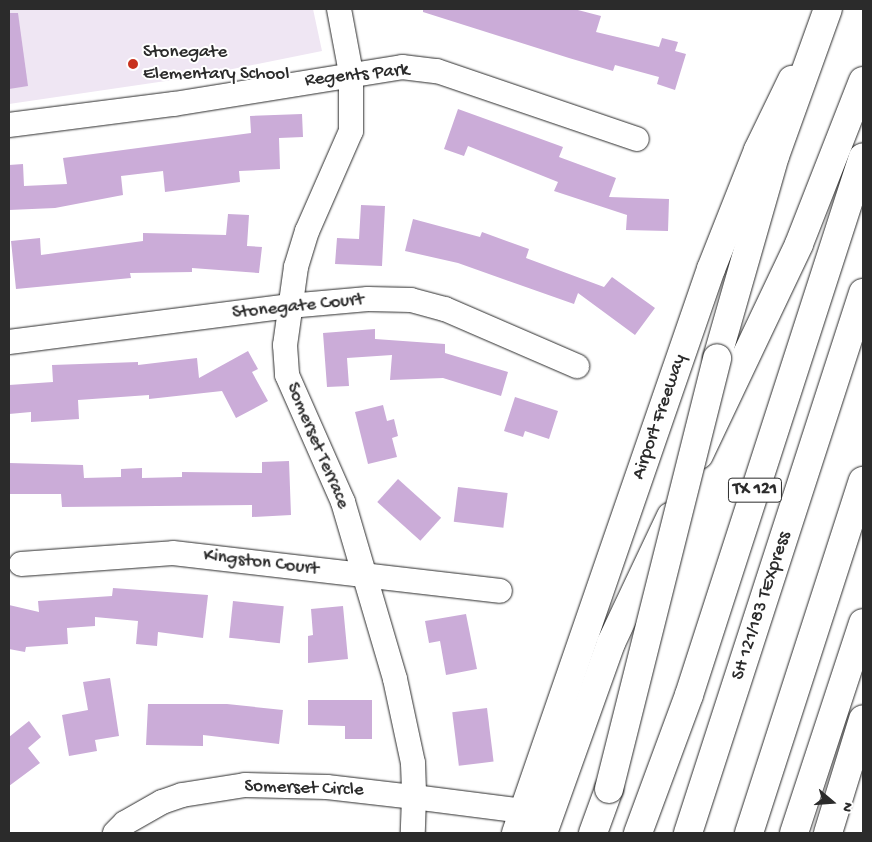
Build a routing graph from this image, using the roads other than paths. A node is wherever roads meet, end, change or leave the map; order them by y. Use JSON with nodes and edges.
{"nodes":[{"id":1,"x":338,"y":9,"type":"edge"},
{"id":2,"x":827,"y":9,"type":"edge"},
{"id":3,"x":351,"y":73,"type":"junction"},
{"id":4,"x":863,"y":81,"type":"edge"},
{"id":5,"x":9,"y":125,"type":"edge"},
{"id":6,"x":637,"y":139,"type":"dead end"},
{"id":7,"x":863,"y":157,"type":"edge"},
{"id":8,"x":863,"y":294,"type":"edge"},
{"id":9,"x":289,"y":306,"type":"junction"},
{"id":10,"x":9,"y":342,"type":"edge"},
{"id":11,"x":576,"y":366,"type":"dead end"},
{"id":12,"x":863,"y":481,"type":"edge"},
{"id":13,"x":21,"y":564,"type":"dead end"},
{"id":14,"x":365,"y":575,"type":"junction"},
{"id":15,"x":500,"y":591,"type":"dead end"},
{"id":16,"x":863,"y":622,"type":"edge"},
{"id":17,"x":863,"y":719,"type":"edge"},
{"id":18,"x":609,"y":789,"type":"junction"},
{"id":19,"x":414,"y":797,"type":"junction"},
{"id":20,"x":519,"y":822,"type":"edge"},
{"id":21,"x":115,"y":833,"type":"edge"},
{"id":22,"x":413,"y":833,"type":"edge"},
{"id":23,"x":543,"y":833,"type":"edge"},
{"id":24,"x":593,"y":833,"type":"edge"},
{"id":25,"x":601,"y":833,"type":"edge"},
{"id":26,"x":638,"y":833,"type":"edge"},
{"id":27,"x":688,"y":833,"type":"edge"},
{"id":28,"x":749,"y":833,"type":"edge"},
{"id":29,"x":794,"y":833,"type":"edge"},
{"id":30,"x":828,"y":833,"type":"edge"}],
"edges":[{"from":1,"to":3,"type":"street","name":"Somerset Terrace"},
{"from":2,"to":18,"type":"main road","bridge":true},
{"from":2,"to":20,"type":"main road","name":"Airport Freeway"},
{"from":3,"to":5,"type":"street","name":"Regents Park"},
{"from":3,"to":6,"type":"street","name":"Regents Park"},
{"from":3,"to":9,"type":"street","name":"Somerset Terrace"},
{"from":4,"to":23,"type":"main road"},
{"from":7,"to":26,"type":"main road","number":"TX 121"},
{"from":8,"to":27,"type":"main road","name":"SH 121/183 TEXpress"},
{"from":9,"to":10,"type":"street","name":"Stonegate Court"},
{"from":9,"to":11,"type":"street","name":"Stonegate Court"},
{"from":9,"to":14,"type":"street","name":"Somerset Terrace"},
{"from":12,"to":28,"type":"main road"},
{"from":13,"to":14,"type":"street","name":"Kingston Court"},
{"from":14,"to":15,"type":"street","name":"Kingston Court"},
{"from":14,"to":19,"type":"street","name":"Somerset Terrace"},
{"from":16,"to":29,"type":"main road"},
{"from":17,"to":30,"type":"main road"},
{"from":18,"to":24,"type":"main road"},
{"from":18,"to":25,"type":"main road"},
{"from":19,"to":20,"type":"street","name":"Somerset Circle"},
{"from":19,"to":21,"type":"street","name":"Somerset Circle"},
{"from":19,"to":22,"type":"street"}]}
